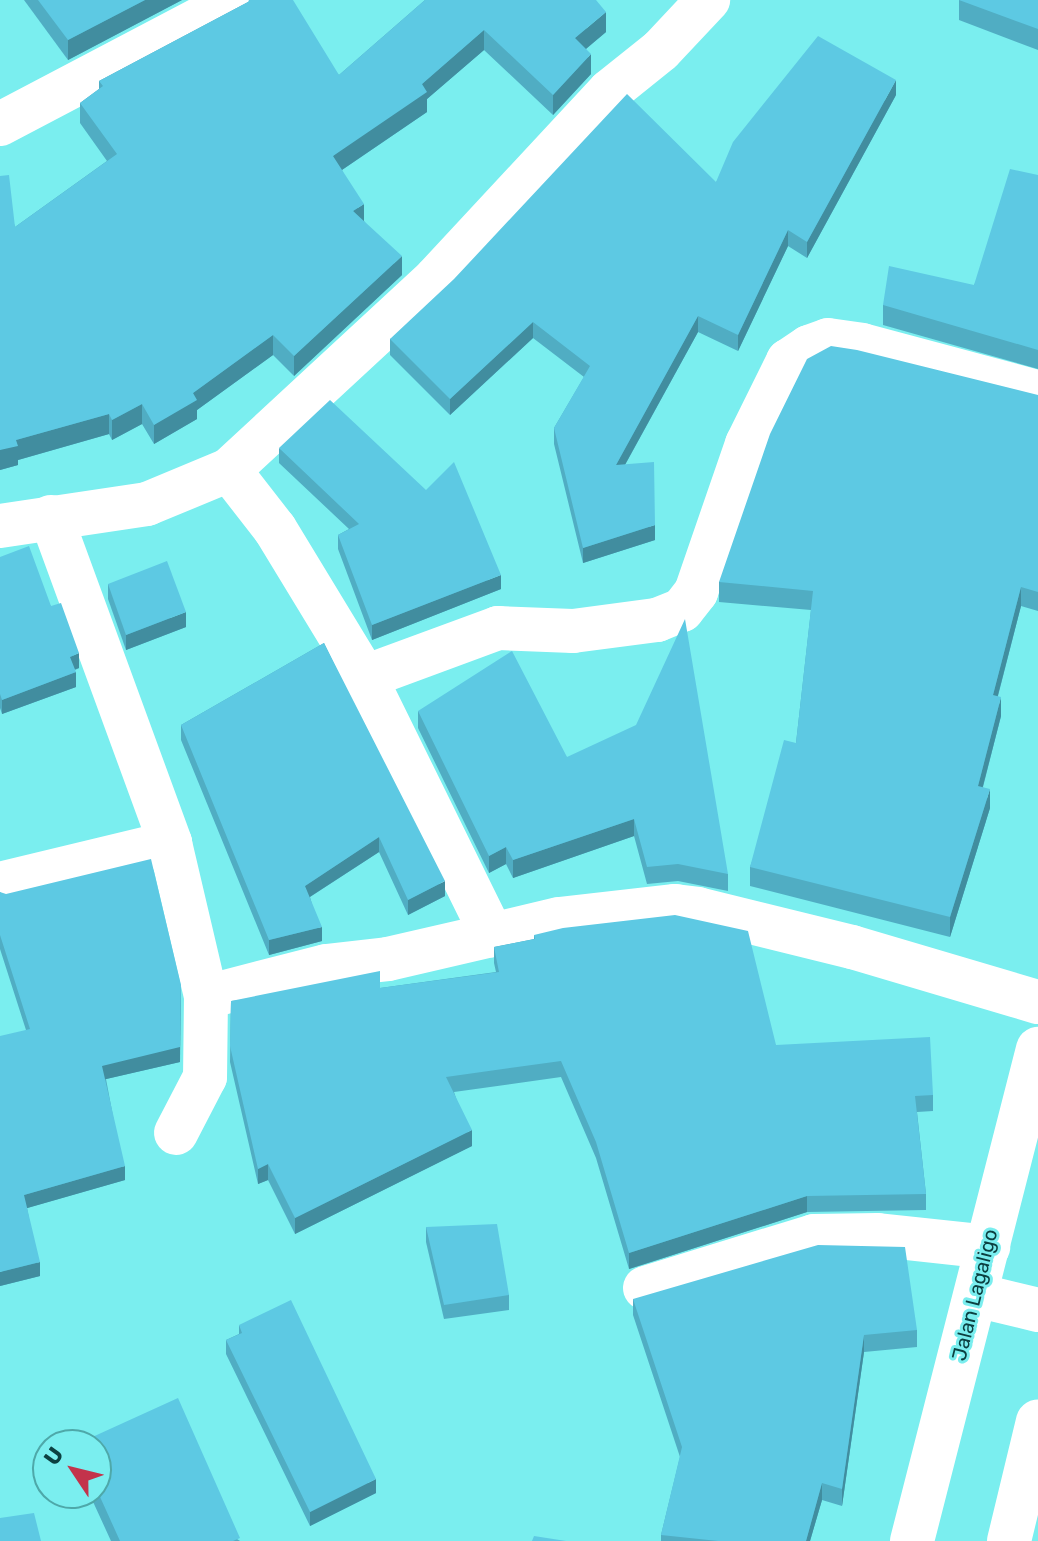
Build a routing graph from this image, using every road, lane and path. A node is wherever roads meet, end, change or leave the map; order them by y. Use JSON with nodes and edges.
{"nodes":[{"id":1,"x":236,"y":0,"type":"edge"},
{"id":2,"x":708,"y":0,"type":"edge"},
{"id":3,"x":0,"y":124,"type":"edge"},
{"id":4,"x":1038,"y":392,"type":"edge"},
{"id":5,"x":229,"y":470,"type":"junction"},
{"id":6,"x":51,"y":517,"type":"junction"},
{"id":7,"x":0,"y":526,"type":"edge"},
{"id":8,"x":365,"y":677,"type":"junction"},
{"id":9,"x":170,"y":843,"type":"junction"},
{"id":10,"x":0,"y":884,"type":"edge"},
{"id":11,"x":492,"y":935,"type":"junction"},
{"id":12,"x":206,"y":997,"type":"junction"},
{"id":13,"x":1038,"y":1002,"type":"edge"},
{"id":14,"x":1038,"y":1049,"type":"edge"},
{"id":15,"x":176,"y":1133,"type":"dead end"},
{"id":16,"x":988,"y":1247,"type":"junction"},
{"id":17,"x":645,"y":1288,"type":"dead end"},
{"id":18,"x":976,"y":1295,"type":"junction"},
{"id":19,"x":1038,"y":1310,"type":"edge"},
{"id":20,"x":1038,"y":1423,"type":"edge"},
{"id":21,"x":912,"y":1541,"type":"edge"},
{"id":22,"x":1009,"y":1541,"type":"edge"}],
"edges":[{"from":1,"to":3,"type":"street"},
{"from":2,"to":5,"type":"street"},
{"from":4,"to":8,"type":"street"},
{"from":5,"to":6,"type":"street"},
{"from":5,"to":8,"type":"street"},
{"from":6,"to":7,"type":"street"},
{"from":6,"to":9,"type":"street"},
{"from":8,"to":11,"type":"street"},
{"from":9,"to":10,"type":"street"},
{"from":9,"to":12,"type":"street"},
{"from":11,"to":12,"type":"street"},
{"from":11,"to":13,"type":"street"},
{"from":12,"to":15,"type":"street"},
{"from":14,"to":16,"type":"street","name":"Jalan Lagaligo"},
{"from":16,"to":17,"type":"street"},
{"from":16,"to":18,"type":"street","name":"Jalan Lagaligo"},
{"from":18,"to":19,"type":"street"},
{"from":18,"to":21,"type":"street","name":"Jalan Lagaligo"},
{"from":20,"to":22,"type":"street"}]}
